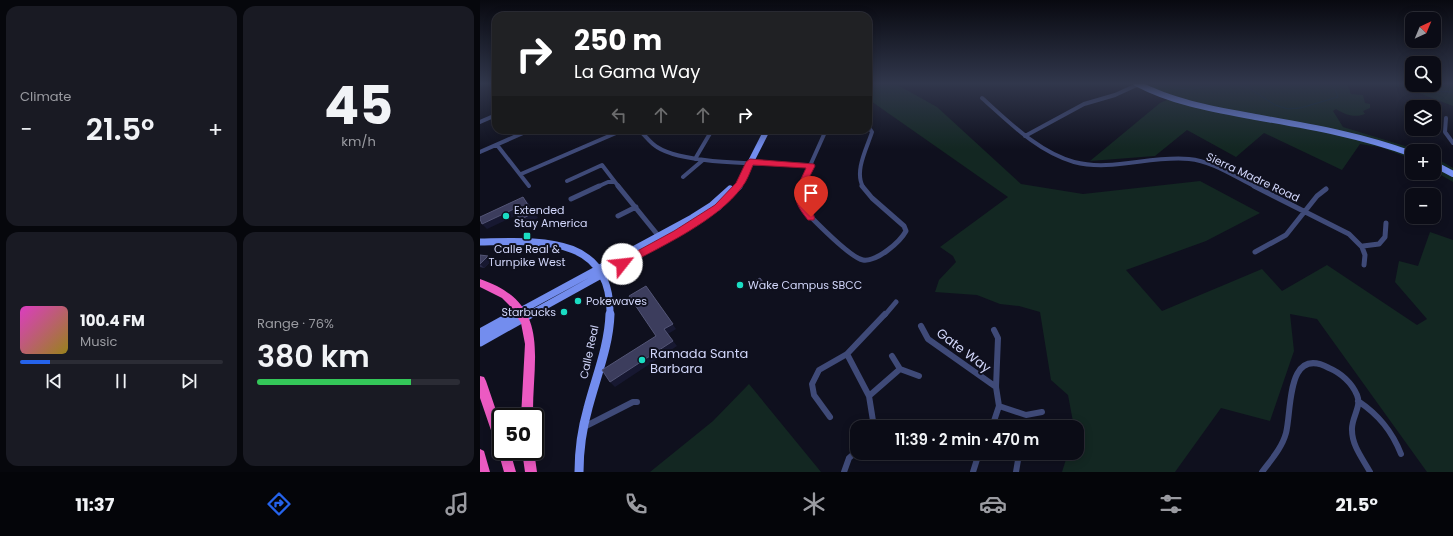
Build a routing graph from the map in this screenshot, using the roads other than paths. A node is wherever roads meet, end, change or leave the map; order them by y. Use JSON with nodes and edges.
{"nodes":[{"id":1,"x":990,"y":105,"type":"edge"},
{"id":2,"x":1082,"y":105,"type":"edge"},
{"id":3,"x":1194,"y":105,"type":"edge"},
{"id":4,"x":492,"y":117,"type":"edge"},
{"id":5,"x":1446,"y":118,"type":"dead end"},
{"id":6,"x":480,"y":122,"type":"edge"},
{"id":7,"x":521,"y":134,"type":"edge"},
{"id":8,"x":614,"y":134,"type":"edge"},
{"id":9,"x":644,"y":134,"type":"edge"},
{"id":10,"x":710,"y":134,"type":"edge"},
{"id":11,"x":765,"y":134,"type":"edge"},
{"id":12,"x":824,"y":134,"type":"edge"},
{"id":13,"x":871,"y":134,"type":"edge"},
{"id":14,"x":1025,"y":136,"type":"junction"},
{"id":15,"x":1453,"y":143,"type":"edge"},
{"id":16,"x":497,"y":145,"type":"junction"},
{"id":17,"x":1405,"y":151,"type":"edge"},
{"id":18,"x":480,"y":152,"type":"edge"},
{"id":19,"x":695,"y":160,"type":"junction"},
{"id":20,"x":703,"y":160,"type":"junction"},
{"id":21,"x":749,"y":163,"type":"junction"},
{"id":22,"x":811,"y":166,"type":"junction"},
{"id":23,"x":1441,"y":168,"type":"edge"},
{"id":24,"x":521,"y":174,"type":"junction"},
{"id":25,"x":1453,"y":174,"type":"edge"},
{"id":26,"x":682,"y":177,"type":"dead end"},
{"id":27,"x":567,"y":181,"type":"dead end"},
{"id":28,"x":615,"y":182,"type":"junction"},
{"id":29,"x":529,"y":186,"type":"dead end"},
{"id":30,"x":1326,"y":189,"type":"dead end"},
{"id":31,"x":571,"y":199,"type":"dead end"},
{"id":32,"x":636,"y":207,"type":"junction"},
{"id":33,"x":1306,"y":212,"type":"junction"},
{"id":34,"x":618,"y":216,"type":"dead end"},
{"id":35,"x":1386,"y":223,"type":"dead end"},
{"id":36,"x":661,"y":238,"type":"junction"},
{"id":37,"x":480,"y":242,"type":"edge"},
{"id":38,"x":1363,"y":246,"type":"junction"},
{"id":39,"x":1256,"y":252,"type":"dead end"},
{"id":40,"x":1364,"y":265,"type":"dead end"},
{"id":41,"x":601,"y":272,"type":"junction"},
{"id":42,"x":480,"y":283,"type":"edge"},
{"id":43,"x":896,"y":302,"type":"dead end"},
{"id":44,"x":522,"y":315,"type":"junction"},
{"id":45,"x":921,"y":326,"type":"dead end"},
{"id":46,"x":994,"y":330,"type":"dead end"},
{"id":47,"x":492,"y":331,"type":"junction"},
{"id":48,"x":480,"y":334,"type":"edge"},
{"id":49,"x":480,"y":342,"type":"edge"},
{"id":50,"x":847,"y":354,"type":"junction"},
{"id":51,"x":892,"y":356,"type":"dead end"},
{"id":52,"x":900,"y":369,"type":"junction"},
{"id":53,"x":919,"y":376,"type":"dead end"},
{"id":54,"x":480,"y":381,"type":"edge"},
{"id":55,"x":996,"y":387,"type":"junction"},
{"id":56,"x":869,"y":396,"type":"junction"},
{"id":57,"x":1358,"y":401,"type":"junction"},
{"id":58,"x":637,"y":402,"type":"dead end"},
{"id":59,"x":999,"y":406,"type":"junction"},
{"id":60,"x":527,"y":408,"type":"edge"},
{"id":61,"x":1042,"y":412,"type":"dead end"},
{"id":62,"x":492,"y":416,"type":"edge"},
{"id":63,"x":830,"y":417,"type":"dead end"},
{"id":64,"x":873,"y":420,"type":"edge"},
{"id":65,"x":994,"y":420,"type":"edge"},
{"id":66,"x":584,"y":427,"type":"junction"},
{"id":67,"x":1401,"y":454,"type":"dead end"},
{"id":68,"x":480,"y":455,"type":"edge"},
{"id":69,"x":850,"y":457,"type":"edge"},
{"id":70,"x":507,"y":460,"type":"edge"},
{"id":71,"x":529,"y":460,"type":"edge"},
{"id":72,"x":977,"y":460,"type":"edge"},
{"id":73,"x":1018,"y":460,"type":"edge"},
{"id":74,"x":484,"y":472,"type":"edge"},
{"id":75,"x":510,"y":472,"type":"edge"},
{"id":76,"x":530,"y":472,"type":"edge"},
{"id":77,"x":579,"y":472,"type":"edge"},
{"id":78,"x":844,"y":472,"type":"edge"},
{"id":79,"x":973,"y":472,"type":"edge"},
{"id":80,"x":1016,"y":472,"type":"edge"},
{"id":81,"x":1262,"y":472,"type":"edge"},
{"id":82,"x":1370,"y":472,"type":"edge"}],
"edges":[{"from":1,"to":14,"type":"street","name":"Sierra Madre Road"},
{"from":2,"to":14,"type":"street"},
{"from":3,"to":17,"type":"main road"},
{"from":4,"to":6,"type":"street"},
{"from":5,"to":15,"type":"street"},
{"from":7,"to":16,"type":"street"},
{"from":8,"to":24,"type":"street"},
{"from":9,"to":19,"type":"street"},
{"from":10,"to":19,"type":"street"},
{"from":11,"to":21,"type":"main road"},
{"from":12,"to":22,"type":"street"},
{"from":13,"to":22,"type":"street"},
{"from":14,"to":33,"type":"street","name":"Sierra Madre Road"},
{"from":16,"to":18,"type":"street"},
{"from":16,"to":24,"type":"street"},
{"from":19,"to":20,"type":"street"},
{"from":20,"to":21,"type":"street"},
{"from":20,"to":26,"type":"street"},
{"from":21,"to":22,"type":"street"},
{"from":21,"to":36,"type":"main road"},
{"from":23,"to":25,"type":"main road"},
{"from":24,"to":29,"type":"street"},
{"from":27,"to":28,"type":"street"},
{"from":28,"to":31,"type":"street"},
{"from":28,"to":32,"type":"street"},
{"from":30,"to":33,"type":"street"},
{"from":32,"to":34,"type":"street"},
{"from":32,"to":36,"type":"street"},
{"from":33,"to":38,"type":"street","name":"Sierra Madre Road"},
{"from":33,"to":39,"type":"street"},
{"from":35,"to":38,"type":"street"},
{"from":36,"to":41,"type":"main road"},
{"from":37,"to":41,"type":"main road","name":"Calle Real"},
{"from":38,"to":40,"type":"street"},
{"from":41,"to":44,"type":"main road"},
{"from":41,"to":66,"type":"main road","name":"Calle Real"},
{"from":42,"to":44,"type":"highway"},
{"from":43,"to":50,"type":"street"},
{"from":44,"to":47,"type":"main road"},
{"from":44,"to":60,"type":"highway"},
{"from":45,"to":55,"type":"street","name":"Gate Way"},
{"from":46,"to":55,"type":"street"},
{"from":47,"to":48,"type":"main road"},
{"from":47,"to":49,"type":"main road"},
{"from":50,"to":56,"type":"street"},
{"from":50,"to":63,"type":"street"},
{"from":51,"to":52,"type":"street"},
{"from":52,"to":53,"type":"street"},
{"from":52,"to":56,"type":"street"},
{"from":54,"to":62,"type":"highway"},
{"from":55,"to":59,"type":"street"},
{"from":56,"to":64,"type":"street"},
{"from":57,"to":67,"type":"street"},
{"from":57,"to":81,"type":"street"},
{"from":57,"to":82,"type":"street"},
{"from":58,"to":66,"type":"street"},
{"from":59,"to":61,"type":"street"},
{"from":59,"to":65,"type":"street"},
{"from":66,"to":77,"type":"main road","name":"Calle Real"},
{"from":68,"to":74,"type":"highway"},
{"from":69,"to":78,"type":"street"},
{"from":70,"to":75,"type":"highway"},
{"from":71,"to":76,"type":"highway"},
{"from":72,"to":79,"type":"street"},
{"from":73,"to":80,"type":"street"}]}
